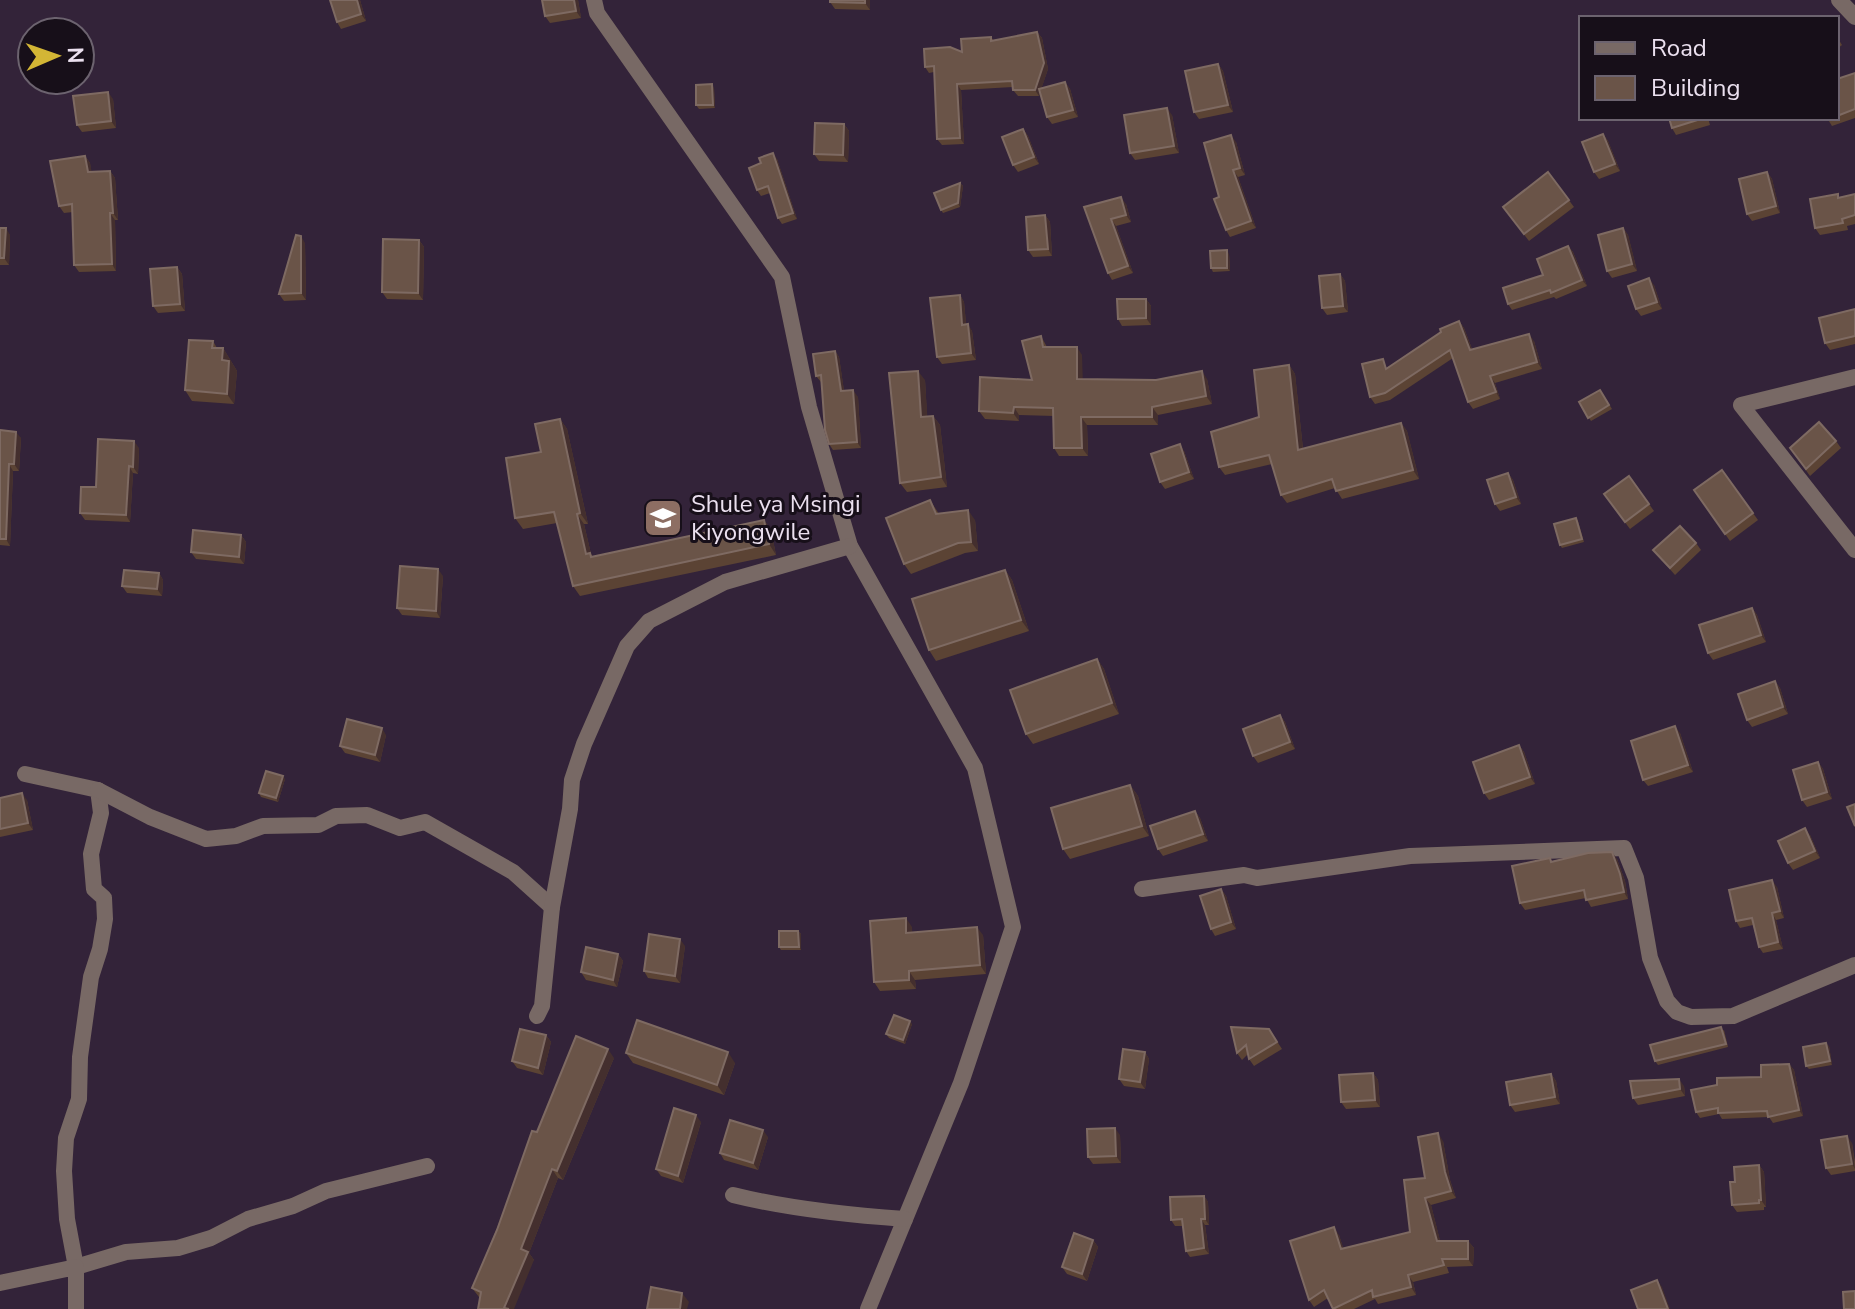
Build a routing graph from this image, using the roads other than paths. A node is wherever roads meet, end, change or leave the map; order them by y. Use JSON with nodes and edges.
{"nodes":[{"id":1,"x":594,"y":0,"type":"edge"},
{"id":2,"x":1839,"y":0,"type":"edge"},
{"id":3,"x":1855,"y":17,"type":"edge"},
{"id":4,"x":1855,"y":377,"type":"edge"},
{"id":5,"x":850,"y":546,"type":"junction"},
{"id":6,"x":1855,"y":550,"type":"edge"},
{"id":7,"x":25,"y":774,"type":"dead end"},
{"id":8,"x":98,"y":790,"type":"junction"},
{"id":9,"x":1142,"y":889,"type":"dead end"},
{"id":10,"x":552,"y":907,"type":"junction"},
{"id":11,"x":1855,"y":965,"type":"edge"},
{"id":12,"x":537,"y":1016,"type":"dead end"},
{"id":13,"x":427,"y":1166,"type":"dead end"},
{"id":14,"x":733,"y":1195,"type":"dead end"},
{"id":15,"x":905,"y":1219,"type":"junction"},
{"id":16,"x":76,"y":1267,"type":"junction"},
{"id":17,"x":0,"y":1283,"type":"edge"},
{"id":18,"x":76,"y":1309,"type":"edge"},
{"id":19,"x":868,"y":1309,"type":"edge"}],
"edges":[{"from":1,"to":5,"type":"street"},
{"from":2,"to":3,"type":"street"},
{"from":4,"to":6,"type":"street"},
{"from":5,"to":10,"type":"street"},
{"from":5,"to":15,"type":"street"},
{"from":7,"to":8,"type":"street"},
{"from":8,"to":10,"type":"street"},
{"from":8,"to":16,"type":"street"},
{"from":9,"to":11,"type":"street"},
{"from":10,"to":12,"type":"street"},
{"from":13,"to":16,"type":"street"},
{"from":14,"to":15,"type":"street"},
{"from":15,"to":19,"type":"street"},
{"from":16,"to":17,"type":"street"},
{"from":16,"to":18,"type":"street"}]}
